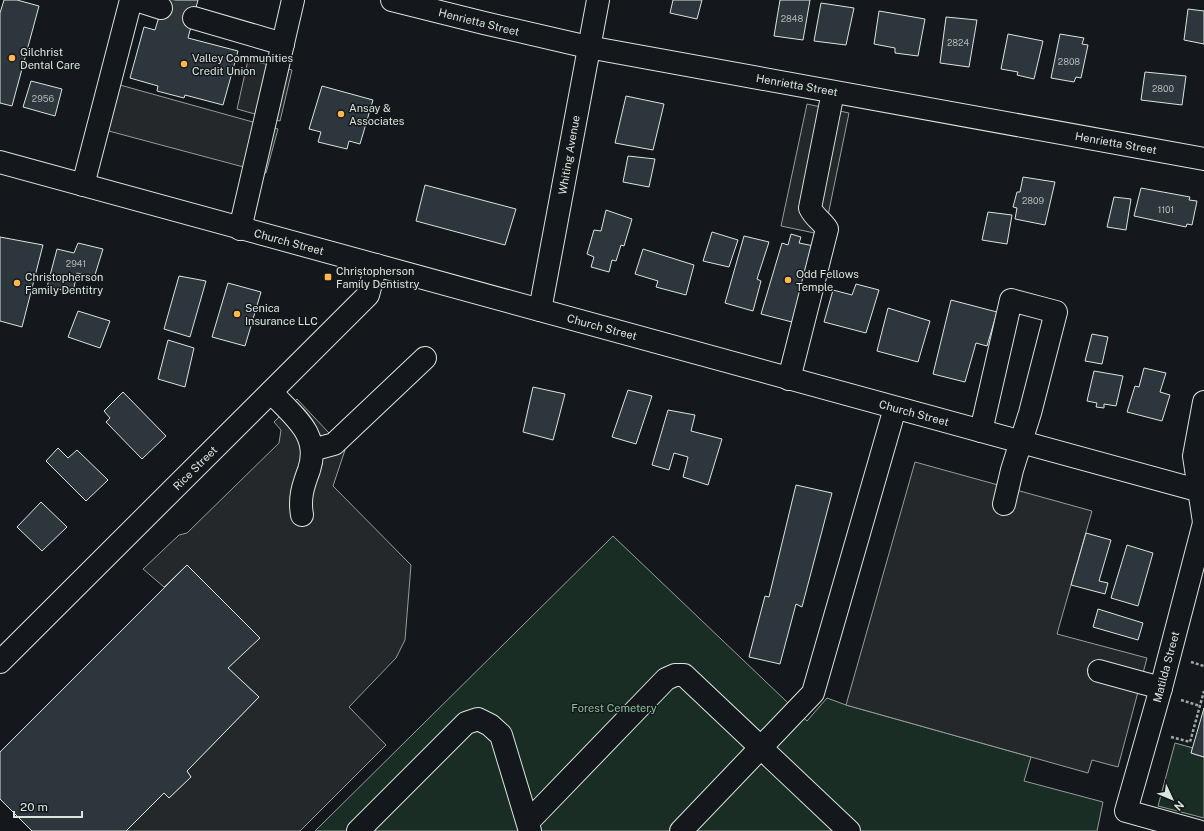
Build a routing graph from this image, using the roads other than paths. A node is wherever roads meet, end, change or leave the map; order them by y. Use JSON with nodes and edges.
{"nodes":[{"id":1,"x":131,"y":0,"type":"edge"},
{"id":2,"x":136,"y":0,"type":"edge"},
{"id":3,"x":293,"y":0,"type":"edge"},
{"id":4,"x":392,"y":0,"type":"edge"},
{"id":5,"x":598,"y":0,"type":"edge"},
{"id":6,"x":161,"y":8,"type":"tunnel mouth"},
{"id":7,"x":194,"y":18,"type":"tunnel mouth"},
{"id":8,"x":283,"y":44,"type":"junction"},
{"id":9,"x":588,"y":47,"type":"junction"},
{"id":10,"x":833,"y":92,"type":"junction"},
{"id":11,"x":1204,"y":159,"type":"edge"},
{"id":12,"x":0,"y":162,"type":"edge"},
{"id":13,"x":82,"y":185,"type":"junction"},
{"id":14,"x":240,"y":229,"type":"junction"},
{"id":15,"x":376,"y":265,"type":"junction"},
{"id":16,"x":540,"y":310,"type":"junction"},
{"id":17,"x":425,"y":358,"type":"dead end"},
{"id":18,"x":789,"y":379,"type":"junction"},
{"id":19,"x":270,"y":392,"type":"junction"},
{"id":20,"x":1204,"y":402,"type":"edge"},
{"id":21,"x":895,"y":408,"type":"junction"},
{"id":22,"x":981,"y":431,"type":"junction"},
{"id":23,"x":1022,"y":443,"type":"junction"},
{"id":24,"x":312,"y":450,"type":"junction"},
{"id":25,"x":1202,"y":491,"type":"edge"},
{"id":26,"x":1004,"y":504,"type":"dead end"},
{"id":27,"x":302,"y":515,"type":"dead end"},
{"id":28,"x":1204,"y":522,"type":"edge"},
{"id":29,"x":0,"y":662,"type":"edge"},
{"id":30,"x":1099,"y":671,"type":"dead end"},
{"id":31,"x":1161,"y":688,"type":"junction"},
{"id":32,"x":761,"y":749,"type":"junction"},
{"id":33,"x":529,"y":826,"type":"edge"},
{"id":34,"x":358,"y":831,"type":"edge"},
{"id":35,"x":681,"y":831,"type":"edge"},
{"id":36,"x":849,"y":831,"type":"edge"},
{"id":37,"x":1198,"y":831,"type":"edge"}],
"edges":[{"from":1,"to":13,"type":"street"},
{"from":2,"to":6,"type":"street"},
{"from":3,"to":8,"type":"street"},
{"from":4,"to":9,"type":"street","name":"Henrietta Street"},
{"from":5,"to":9,"type":"street","name":"Whiting Avenue"},
{"from":7,"to":8,"type":"street"},
{"from":8,"to":14,"type":"street"},
{"from":9,"to":10,"type":"street","name":"Henrietta Street"},
{"from":9,"to":16,"type":"street","name":"Whiting Avenue"},
{"from":10,"to":11,"type":"street","name":"Henrietta Street"},
{"from":10,"to":18,"type":"street"},
{"from":12,"to":13,"type":"street","name":"Church Street"},
{"from":13,"to":14,"type":"street","name":"Church Street"},
{"from":14,"to":15,"type":"street","name":"Church Street"},
{"from":15,"to":16,"type":"street","name":"Church Street"},
{"from":15,"to":19,"type":"street","name":"Rice Street"},
{"from":16,"to":18,"type":"street","name":"Church Street"},
{"from":17,"to":24,"type":"street"},
{"from":18,"to":21,"type":"street","name":"Church Street"},
{"from":19,"to":24,"type":"street"},
{"from":19,"to":29,"type":"street","name":"Rice Street"},
{"from":20,"to":25,"type":"street","name":"Matilda Street"},
{"from":21,"to":22,"type":"street","name":"Church Street"},
{"from":21,"to":32,"type":"street"},
{"from":22,"to":23,"type":"street","name":"Church Street"},
{"from":22,"to":23,"type":"street"},
{"from":23,"to":25,"type":"street","name":"Church Street"},
{"from":23,"to":26,"type":"street"},
{"from":24,"to":27,"type":"street"},
{"from":25,"to":28,"type":"street","name":"Matilda Street"},
{"from":28,"to":31,"type":"street","name":"Matilda Street"},
{"from":30,"to":31,"type":"street"},
{"from":31,"to":37,"type":"street","name":"Matilda Street"},
{"from":32,"to":33,"type":"street"},
{"from":32,"to":35,"type":"street"},
{"from":32,"to":36,"type":"street"},
{"from":33,"to":34,"type":"street"}]}
